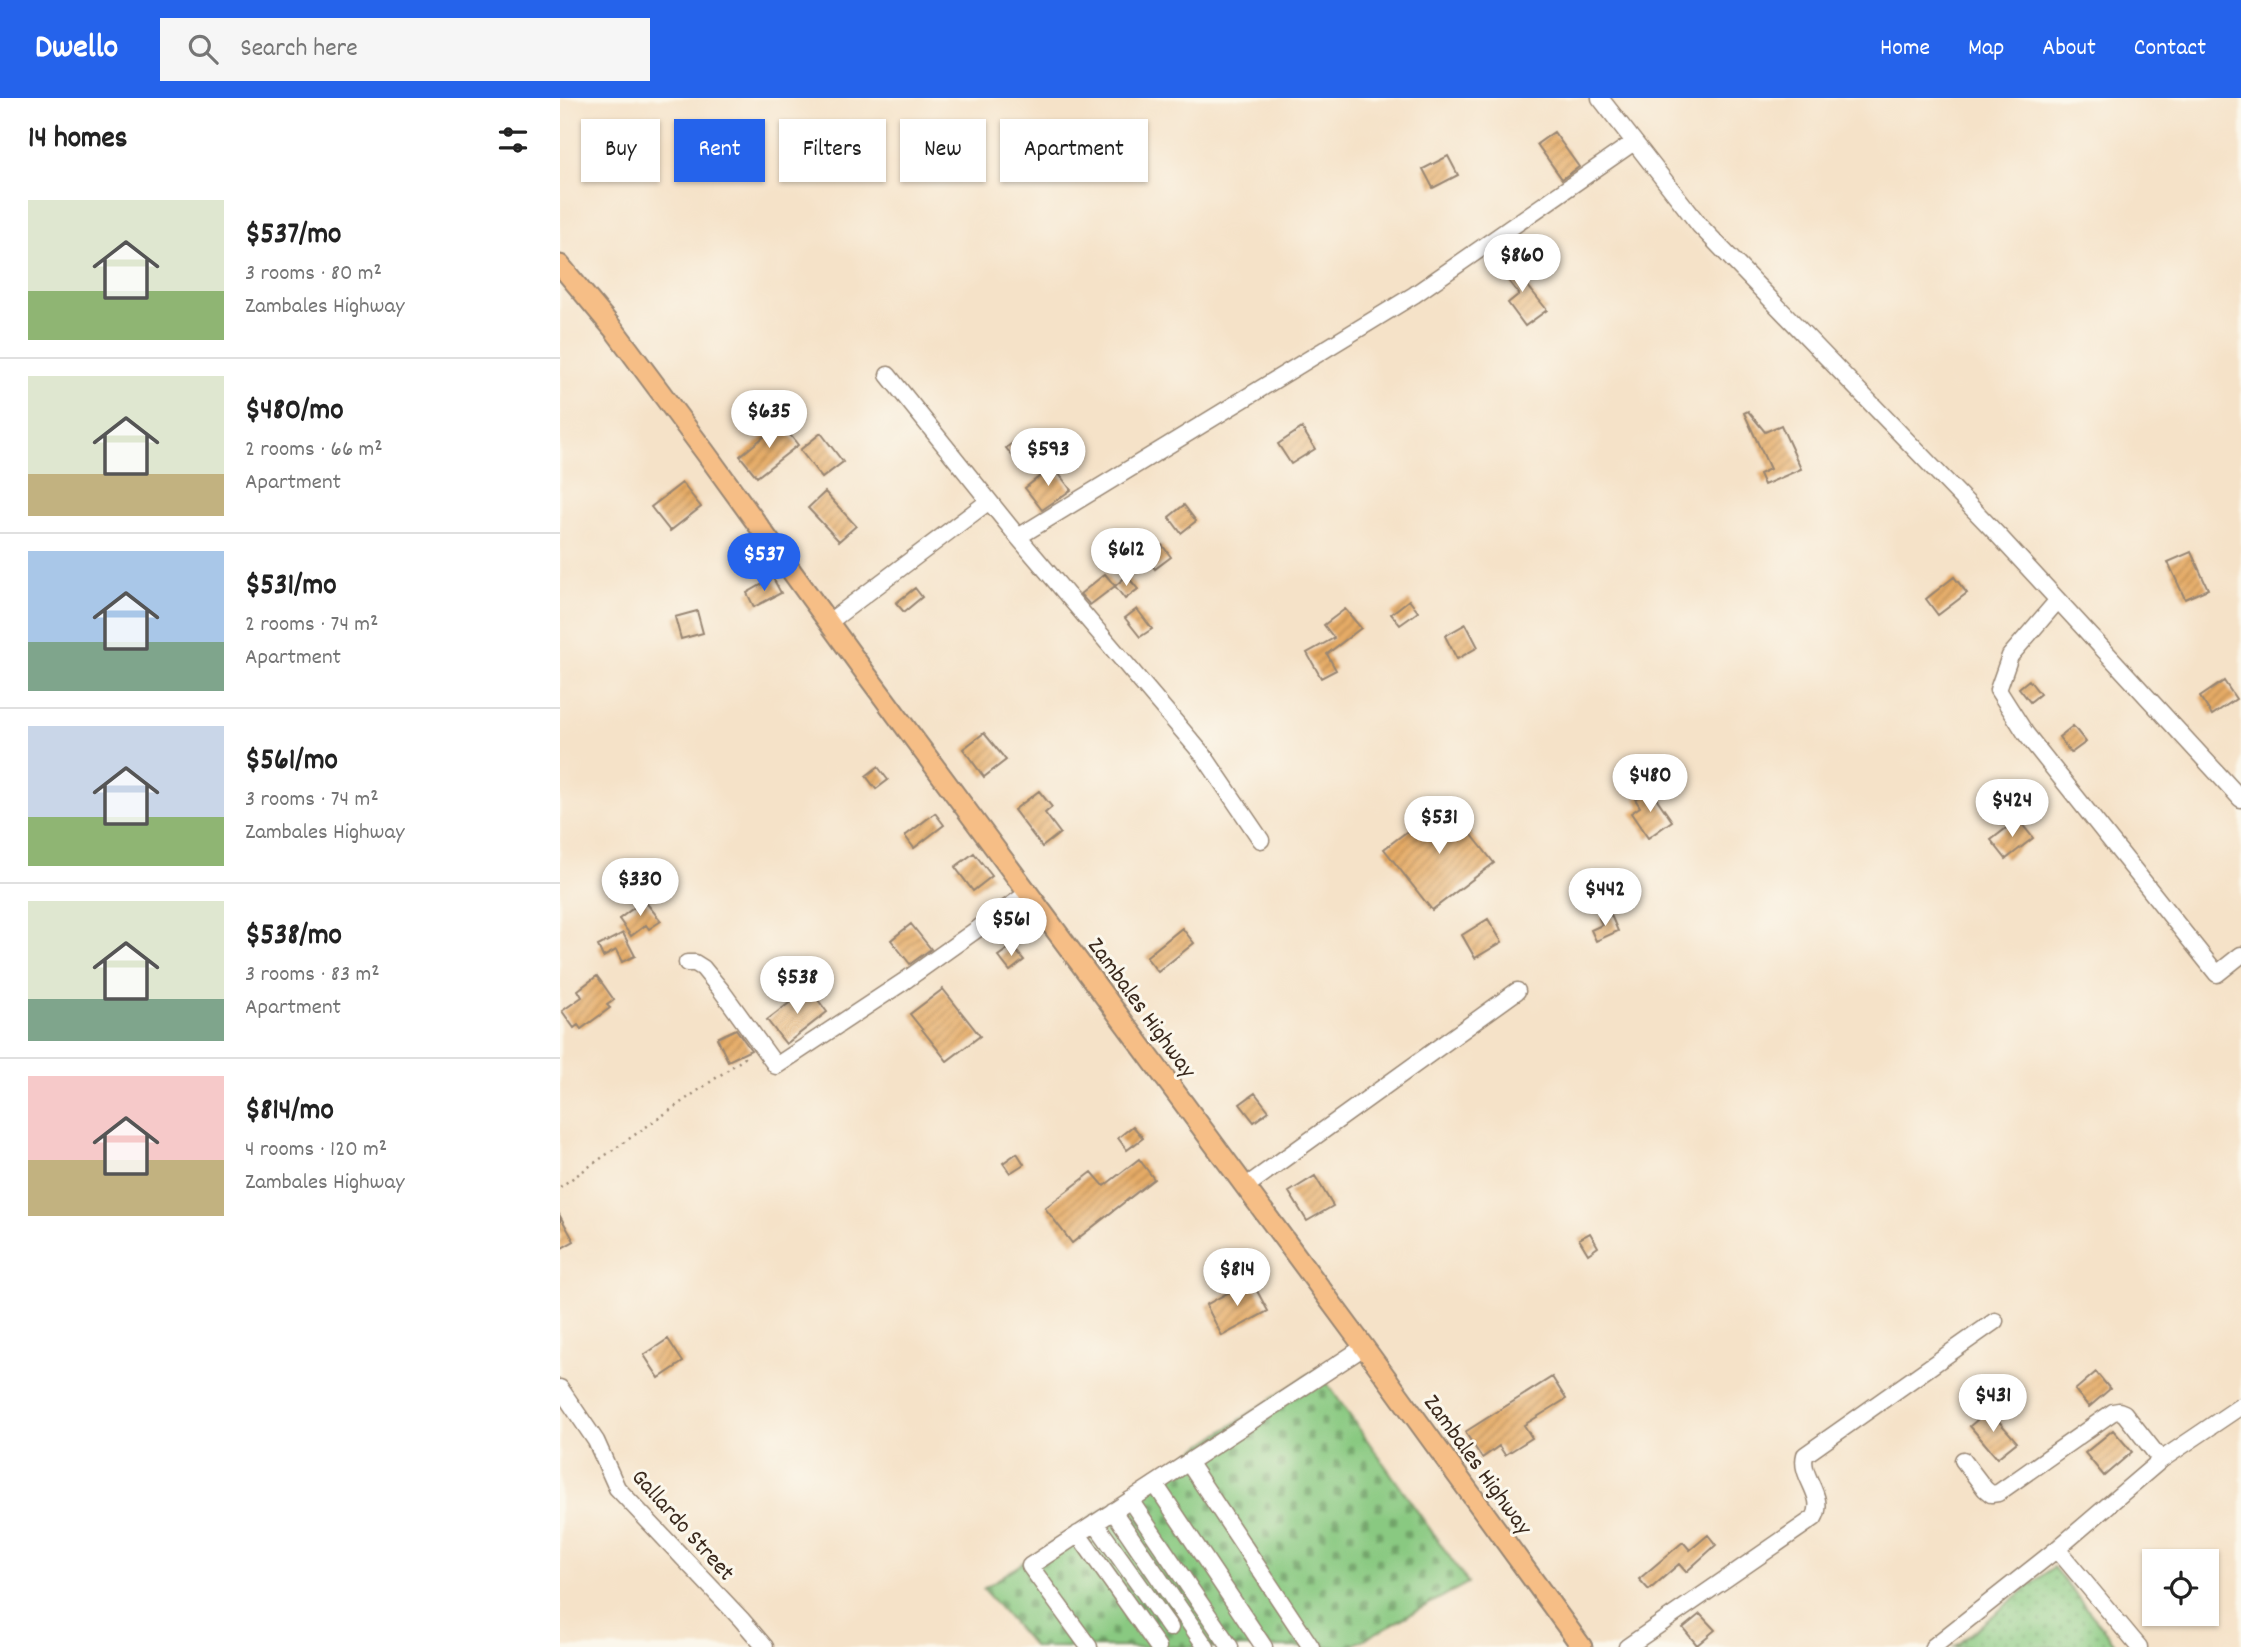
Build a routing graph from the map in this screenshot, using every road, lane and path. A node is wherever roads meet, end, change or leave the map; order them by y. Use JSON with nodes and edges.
{"nodes":[{"id":1,"x":1600,"y":98,"type":"edge"},
{"id":2,"x":1634,"y":142,"type":"junction"},
{"id":3,"x":560,"y":265,"type":"edge"},
{"id":4,"x":888,"y":375,"type":"dead end"},
{"id":5,"x":989,"y":501,"type":"junction"},
{"id":6,"x":1018,"y":537,"type":"junction"},
{"id":7,"x":2058,"y":600,"type":"junction"},
{"id":8,"x":830,"y":622,"type":"junction"},
{"id":9,"x":2241,"y":799,"type":"edge"},
{"id":10,"x":1261,"y":840,"type":"dead end"},
{"id":11,"x":1028,"y":893,"type":"junction"},
{"id":12,"x":2241,"y":955,"type":"edge"},
{"id":13,"x":687,"y":963,"type":"dead end"},
{"id":14,"x":1517,"y":991,"type":"dead end"},
{"id":15,"x":761,"y":1047,"type":"junction"},
{"id":16,"x":1245,"y":1187,"type":"junction"},
{"id":17,"x":560,"y":1188,"type":"edge"},
{"id":18,"x":1995,"y":1321,"type":"dead end"},
{"id":19,"x":1364,"y":1347,"type":"junction"},
{"id":20,"x":560,"y":1388,"type":"edge"},
{"id":21,"x":2241,"y":1406,"type":"edge"},
{"id":22,"x":1963,"y":1460,"type":"dead end"},
{"id":23,"x":2161,"y":1460,"type":"junction"},
{"id":24,"x":1188,"y":1462,"type":"junction"},
{"id":25,"x":1155,"y":1484,"type":"junction"},
{"id":26,"x":1130,"y":1500,"type":"junction"},
{"id":27,"x":1114,"y":1511,"type":"junction"},
{"id":28,"x":1095,"y":1523,"type":"junction"},
{"id":29,"x":1078,"y":1534,"type":"junction"},
{"id":30,"x":2057,"y":1549,"type":"junction"},
{"id":31,"x":1170,"y":1628,"type":"dead end"},
{"id":32,"x":765,"y":1647,"type":"edge"},
{"id":33,"x":1089,"y":1647,"type":"edge"},
{"id":34,"x":1158,"y":1647,"type":"edge"},
{"id":35,"x":1206,"y":1647,"type":"edge"},
{"id":36,"x":1230,"y":1647,"type":"edge"},
{"id":37,"x":1264,"y":1647,"type":"edge"},
{"id":38,"x":1311,"y":1647,"type":"edge"},
{"id":39,"x":1582,"y":1647,"type":"edge"},
{"id":40,"x":1627,"y":1647,"type":"edge"},
{"id":41,"x":1933,"y":1647,"type":"edge"},
{"id":42,"x":2139,"y":1647,"type":"edge"}],
"edges":[{"from":1,"to":2,"type":"street"},
{"from":2,"to":6,"type":"street"},
{"from":2,"to":7,"type":"street"},
{"from":3,"to":8,"type":"main road","name":"Zambales Highway"},
{"from":4,"to":5,"type":"street"},
{"from":5,"to":6,"type":"street"},
{"from":5,"to":8,"type":"street"},
{"from":6,"to":10,"type":"street"},
{"from":7,"to":9,"type":"street"},
{"from":7,"to":12,"type":"street"},
{"from":8,"to":11,"type":"main road","name":"Zambales Highway"},
{"from":11,"to":15,"type":"street"},
{"from":11,"to":16,"type":"main road","name":"Zambales Highway"},
{"from":13,"to":15,"type":"street"},
{"from":14,"to":16,"type":"street"},
{"from":15,"to":17,"type":"path"},
{"from":16,"to":19,"type":"main road","name":"Zambales Highway"},
{"from":18,"to":40,"type":"street"},
{"from":19,"to":24,"type":"street"},
{"from":19,"to":39,"type":"main road","name":"Zambales Highway"},
{"from":20,"to":32,"type":"street","name":"Gallardo Street"},
{"from":21,"to":23,"type":"street"},
{"from":22,"to":23,"type":"street"},
{"from":23,"to":30,"type":"street"},
{"from":24,"to":25,"type":"street"},
{"from":24,"to":38,"type":"street"},
{"from":25,"to":26,"type":"street"},
{"from":25,"to":37,"type":"street"},
{"from":26,"to":27,"type":"street"},
{"from":26,"to":36,"type":"street"},
{"from":27,"to":28,"type":"street"},
{"from":27,"to":35,"type":"street"},
{"from":28,"to":29,"type":"street"},
{"from":28,"to":31,"type":"street"},
{"from":29,"to":33,"type":"street"},
{"from":29,"to":34,"type":"street"},
{"from":30,"to":41,"type":"street"},
{"from":30,"to":42,"type":"street"}]}
